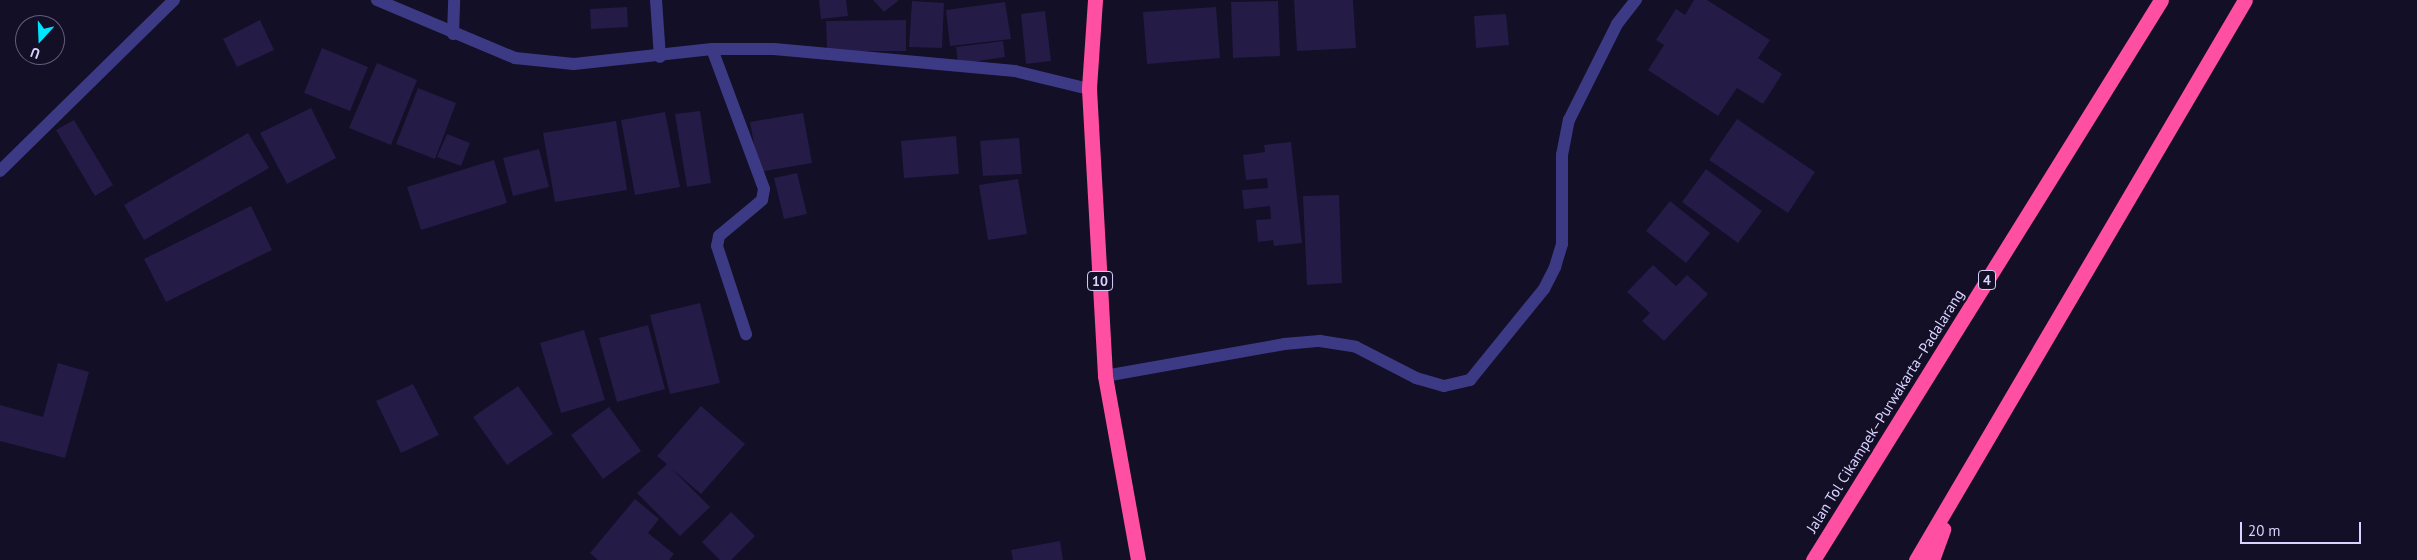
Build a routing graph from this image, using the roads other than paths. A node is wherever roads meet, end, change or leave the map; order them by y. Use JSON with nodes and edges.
{"nodes":[{"id":1,"x":174,"y":0,"type":"edge"},
{"id":2,"x":377,"y":0,"type":"edge"},
{"id":3,"x":454,"y":0,"type":"edge"},
{"id":4,"x":656,"y":0,"type":"edge"},
{"id":5,"x":1095,"y":0,"type":"edge"},
{"id":6,"x":1636,"y":0,"type":"edge"},
{"id":7,"x":2161,"y":0,"type":"edge"},
{"id":8,"x":2245,"y":0,"type":"edge"},
{"id":9,"x":453,"y":34,"type":"junction"},
{"id":10,"x":712,"y":50,"type":"junction"},
{"id":11,"x":660,"y":57,"type":"junction"},
{"id":12,"x":1089,"y":88,"type":"junction"},
{"id":13,"x":0,"y":170,"type":"edge"},
{"id":14,"x":746,"y":334,"type":"dead end"},
{"id":15,"x":1105,"y":376,"type":"junction"},
{"id":16,"x":1950,"y":506,"type":"junction"},
{"id":17,"x":1138,"y":560,"type":"edge"},
{"id":18,"x":1813,"y":560,"type":"edge"},
{"id":19,"x":1916,"y":560,"type":"edge"},
{"id":20,"x":1932,"y":560,"type":"edge"}],
"edges":[{"from":1,"to":13,"type":"street"},
{"from":2,"to":9,"type":"street"},
{"from":3,"to":9,"type":"street"},
{"from":4,"to":11,"type":"street"},
{"from":5,"to":12,"type":"highway","number":"10"},
{"from":6,"to":15,"type":"street"},
{"from":7,"to":18,"type":"highway","name":"Jalan Tol Cikampek–Purwakarta–Padalarang","number":"4"},
{"from":8,"to":16,"type":"highway"},
{"from":9,"to":11,"type":"street"},
{"from":10,"to":11,"type":"street"},
{"from":10,"to":12,"type":"street"},
{"from":10,"to":14,"type":"street"},
{"from":12,"to":15,"type":"highway","number":"10"},
{"from":15,"to":17,"type":"highway","number":"10"},
{"from":16,"to":19,"type":"highway"},
{"from":16,"to":20,"type":"highway"}]}
